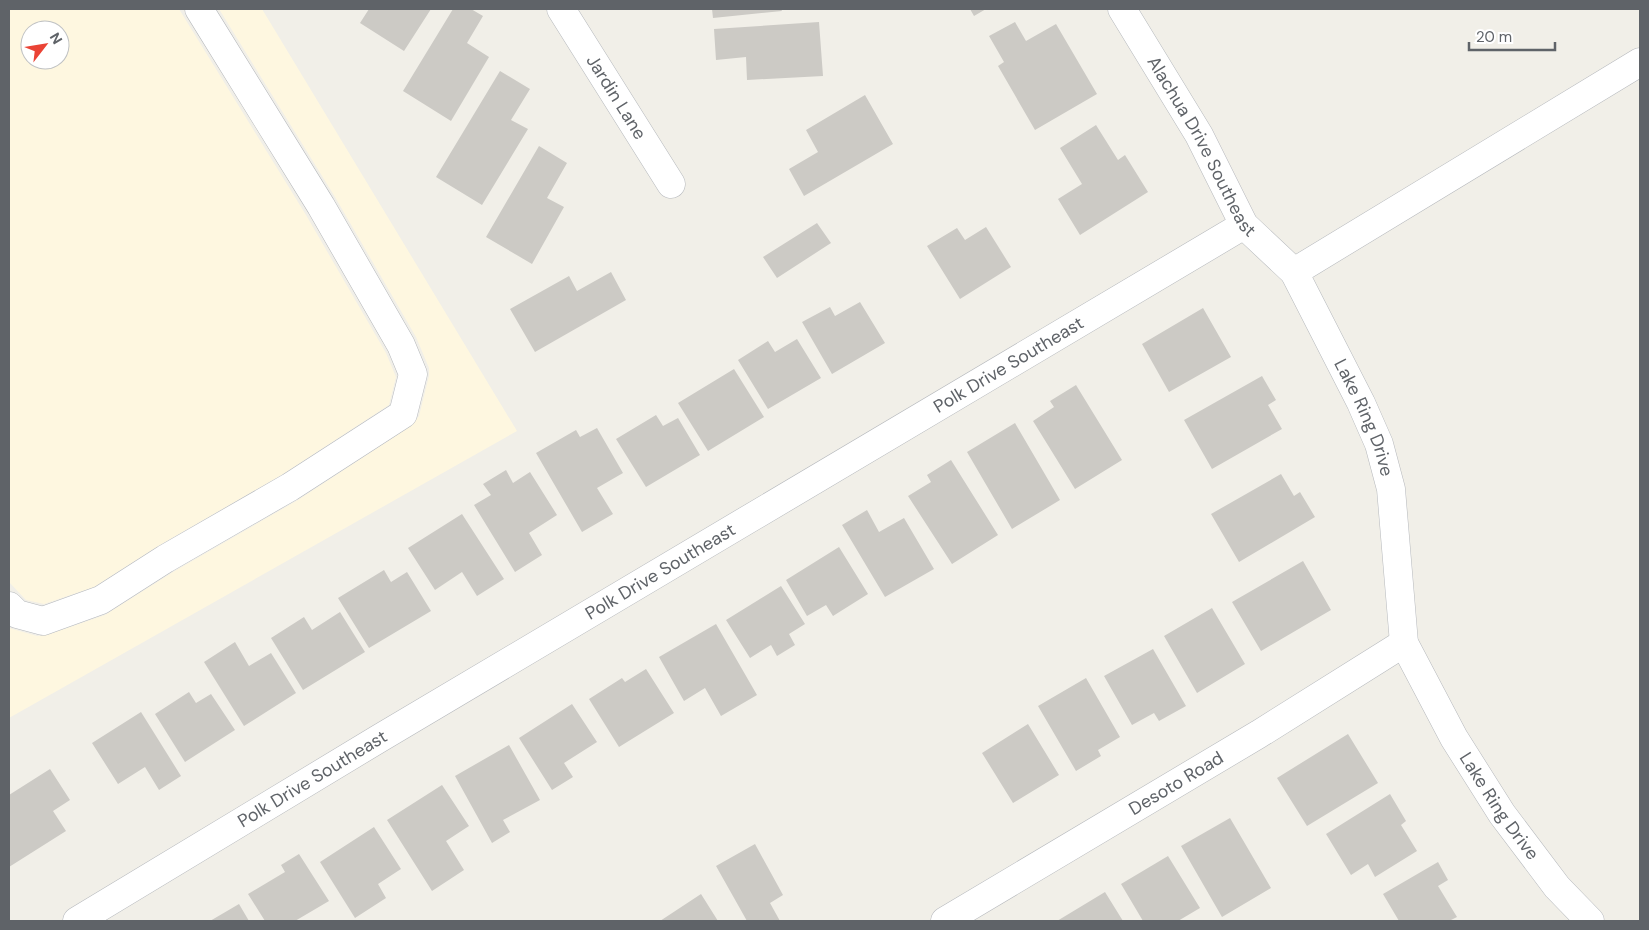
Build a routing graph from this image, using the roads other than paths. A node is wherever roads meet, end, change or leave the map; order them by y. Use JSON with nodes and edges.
{"nodes":[{"id":1,"x":199,"y":9,"type":"edge"},
{"id":2,"x":561,"y":9,"type":"edge"},
{"id":3,"x":1122,"y":9,"type":"edge"},
{"id":4,"x":1640,"y":62,"type":"edge"},
{"id":5,"x":671,"y":184,"type":"dead end"},
{"id":6,"x":1244,"y":225,"type":"junction"},
{"id":7,"x":1294,"y":272,"type":"junction"},
{"id":8,"x":9,"y":606,"type":"edge"},
{"id":9,"x":1404,"y":643,"type":"junction"},
{"id":10,"x":77,"y":921,"type":"edge"},
{"id":11,"x":945,"y":921,"type":"edge"},
{"id":12,"x":1590,"y":921,"type":"edge"}],
"edges":[{"from":1,"to":8,"type":"street"},
{"from":2,"to":5,"type":"street","name":"Jardin Lane"},
{"from":3,"to":6,"type":"street","name":"Alachua Drive Southeast"},
{"from":4,"to":7,"type":"street"},
{"from":6,"to":7,"type":"street","name":"Alachua Drive Southeast"},
{"from":6,"to":10,"type":"street","name":"Polk Drive Southeast"},
{"from":7,"to":9,"type":"street","name":"Lake Ring Drive"},
{"from":9,"to":11,"type":"street","name":"Desoto Road"},
{"from":9,"to":12,"type":"street","name":"Lake Ring Drive"}]}
